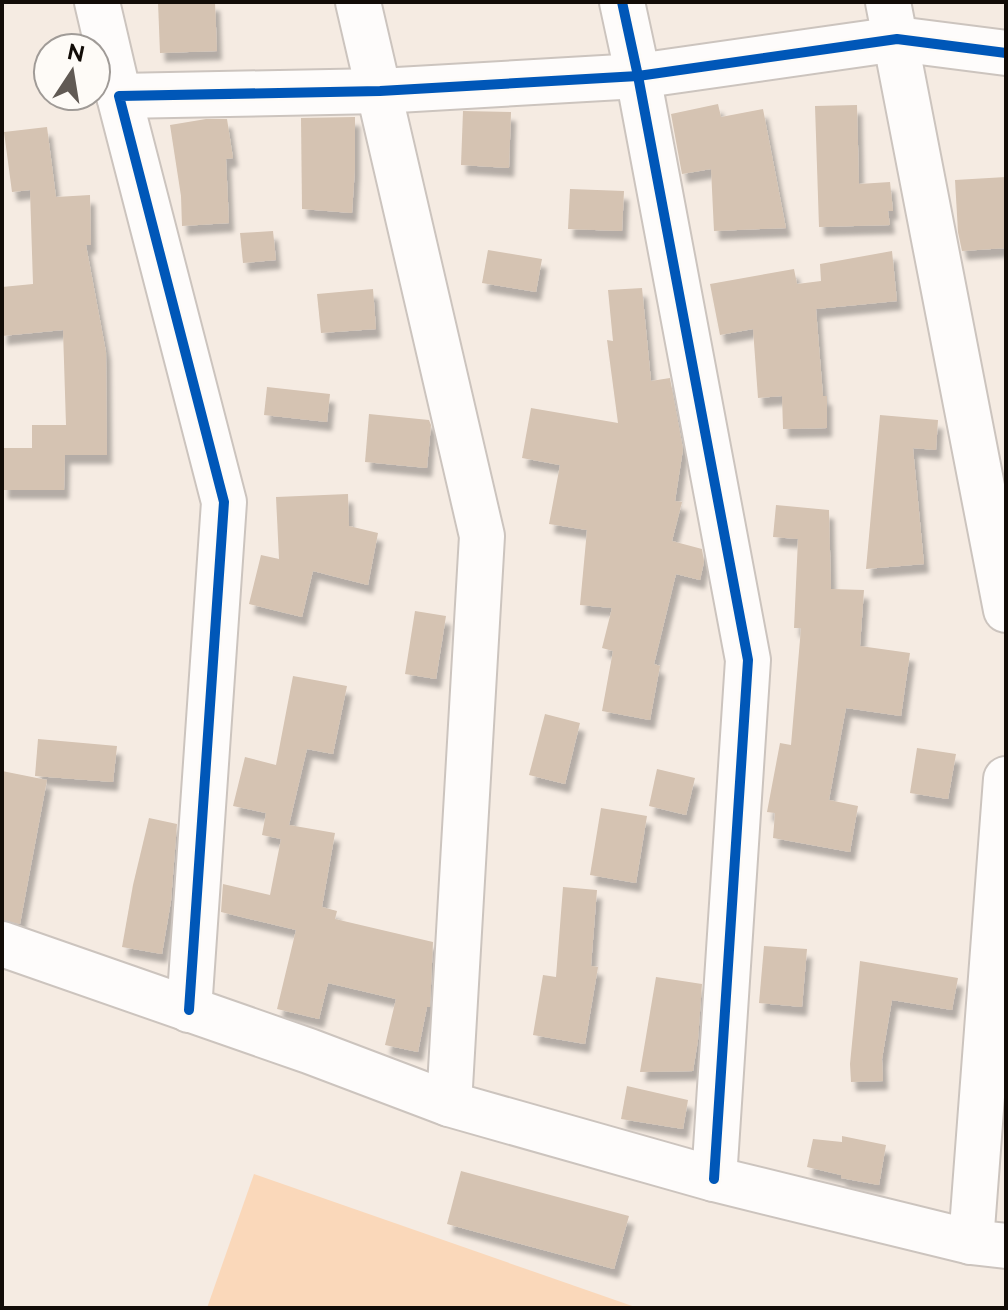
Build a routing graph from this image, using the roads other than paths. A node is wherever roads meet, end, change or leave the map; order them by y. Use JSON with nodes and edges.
{"nodes":[{"id":1,"x":97,"y":2,"type":"edge"},
{"id":2,"x":358,"y":2,"type":"edge"},
{"id":3,"x":622,"y":2,"type":"edge"},
{"id":4,"x":892,"y":20,"type":"edge"},
{"id":5,"x":1006,"y":53,"type":"edge"},
{"id":6,"x":638,"y":76,"type":"junction"},
{"id":7,"x":380,"y":91,"type":"junction"},
{"id":8,"x":119,"y":96,"type":"junction"},
{"id":9,"x":1006,"y":610,"type":"edge"},
{"id":10,"x":1006,"y":779,"type":"edge"},
{"id":11,"x":2,"y":944,"type":"edge"},
{"id":12,"x":189,"y":1010,"type":"junction"},
{"id":13,"x":449,"y":1104,"type":"junction"},
{"id":14,"x":714,"y":1179,"type":"junction"},
{"id":15,"x":988,"y":1244,"type":"edge"}],
"edges":[{"from":1,"to":8,"type":"street"},
{"from":2,"to":7,"type":"street"},
{"from":3,"to":6,"type":"street"},
{"from":4,"to":5,"type":"street"},
{"from":4,"to":6,"type":"street"},
{"from":4,"to":9,"type":"street"},
{"from":6,"to":7,"type":"street"},
{"from":6,"to":14,"type":"street"},
{"from":7,"to":8,"type":"street"},
{"from":7,"to":13,"type":"street"},
{"from":8,"to":12,"type":"street"},
{"from":10,"to":15,"type":"street"},
{"from":11,"to":12,"type":"street"},
{"from":12,"to":13,"type":"street"},
{"from":13,"to":14,"type":"street"},
{"from":14,"to":15,"type":"street"}]}
